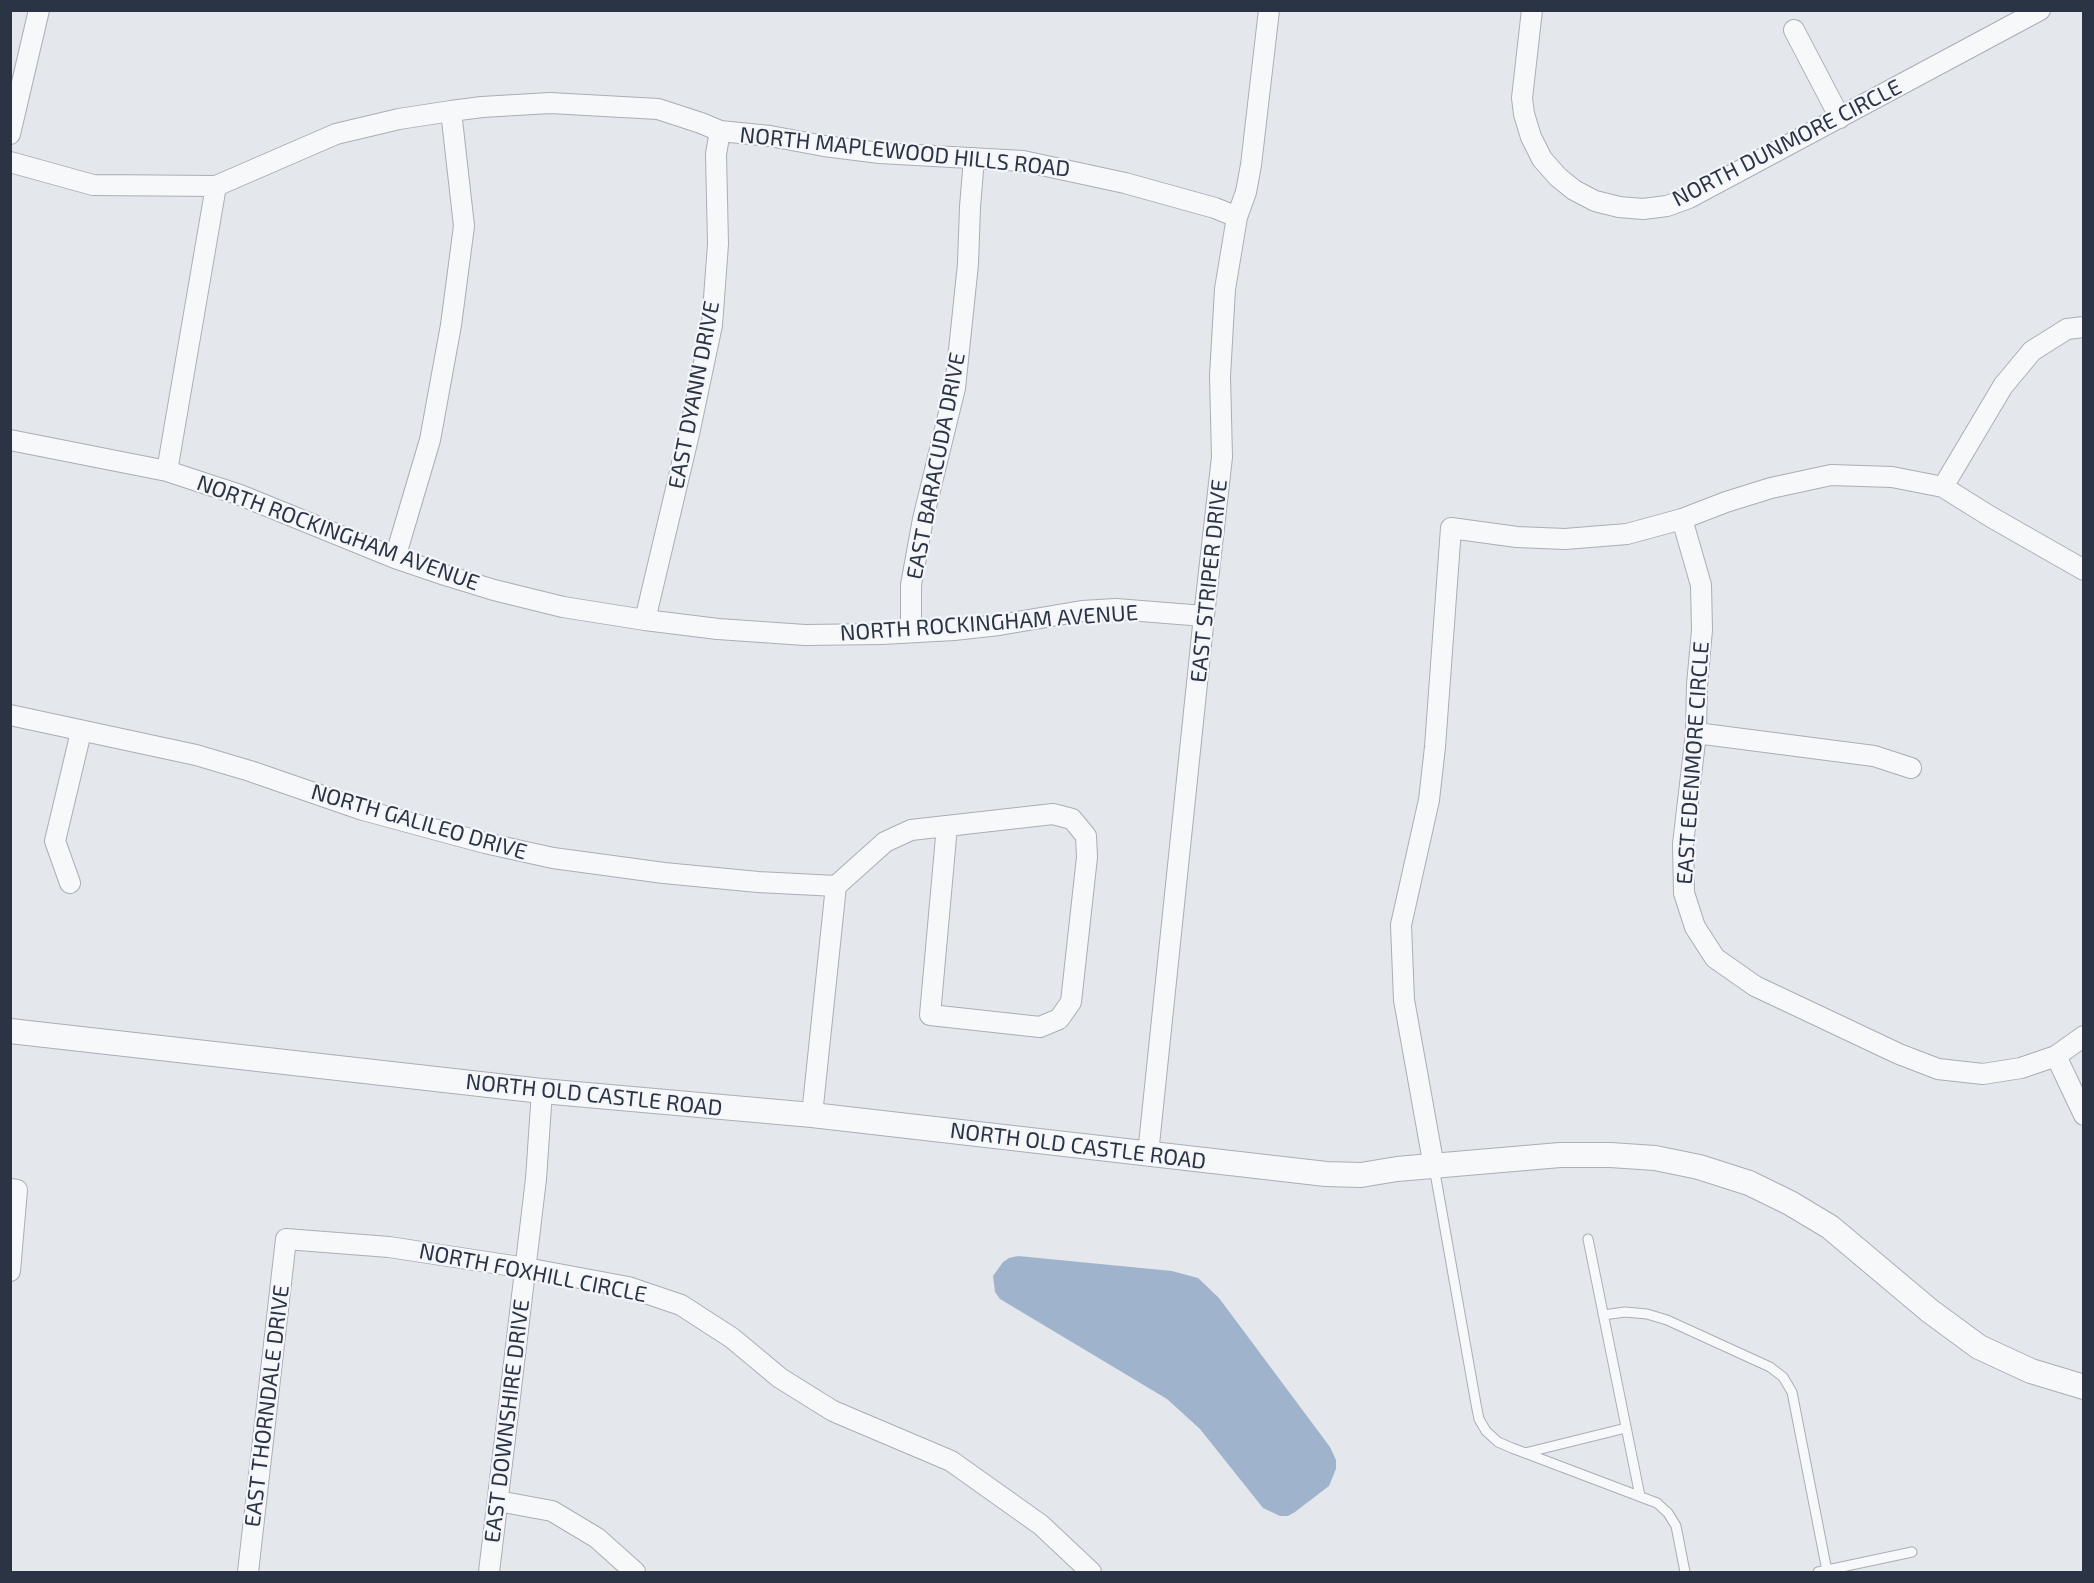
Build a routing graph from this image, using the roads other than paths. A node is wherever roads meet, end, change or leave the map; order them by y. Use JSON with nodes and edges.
{"nodes":[{"id":1,"x":39,"y":10,"type":"edge"},
{"id":2,"x":1269,"y":10,"type":"edge"},
{"id":3,"x":1532,"y":10,"type":"edge"},
{"id":4,"x":2040,"y":10,"type":"edge"},
{"id":5,"x":1794,"y":30,"type":"dead end"},
{"id":6,"x":451,"y":111,"type":"junction"},
{"id":7,"x":1840,"y":118,"type":"junction"},
{"id":8,"x":720,"y":131,"type":"junction"},
{"id":9,"x":10,"y":134,"type":"edge"},
{"id":10,"x":974,"y":158,"type":"junction"},
{"id":11,"x":10,"y":162,"type":"edge"},
{"id":12,"x":216,"y":186,"type":"junction"},
{"id":13,"x":1237,"y":216,"type":"junction"},
{"id":14,"x":2084,"y":327,"type":"edge"},
{"id":15,"x":10,"y":440,"type":"edge"},
{"id":16,"x":167,"y":471,"type":"junction"},
{"id":17,"x":1943,"y":487,"type":"junction"},
{"id":18,"x":1682,"y":519,"type":"junction"},
{"id":19,"x":395,"y":558,"type":"junction"},
{"id":20,"x":2084,"y":570,"type":"edge"},
{"id":21,"x":1204,"y":615,"type":"junction"},
{"id":22,"x":645,"y":621,"type":"junction"},
{"id":23,"x":911,"y":632,"type":"junction"},
{"id":24,"x":10,"y":715,"type":"edge"},
{"id":25,"x":81,"y":732,"type":"junction"},
{"id":26,"x":1696,"y":733,"type":"junction"},
{"id":27,"x":1911,"y":768,"type":"dead end"},
{"id":28,"x":947,"y":826,"type":"junction"},
{"id":29,"x":70,"y":883,"type":"dead end"},
{"id":30,"x":836,"y":886,"type":"junction"},
{"id":31,"x":10,"y":1031,"type":"edge"},
{"id":32,"x":2084,"y":1036,"type":"edge"},
{"id":33,"x":2056,"y":1056,"type":"junction"},
{"id":34,"x":542,"y":1091,"type":"junction"},
{"id":35,"x":812,"y":1115,"type":"junction"},
{"id":36,"x":2084,"y":1115,"type":"edge"},
{"id":37,"x":1148,"y":1154,"type":"junction"},
{"id":38,"x":1434,"y":1167,"type":"junction"},
{"id":39,"x":14,"y":1189,"type":"edge"},
{"id":40,"x":286,"y":1239,"type":"joint"},
{"id":41,"x":1588,"y":1239,"type":"dead end"},
{"id":42,"x":526,"y":1268,"type":"junction"},
{"id":43,"x":10,"y":1270,"type":"edge"},
{"id":44,"x":1604,"y":1315,"type":"junction"},
{"id":45,"x":2084,"y":1387,"type":"edge"},
{"id":46,"x":1626,"y":1428,"type":"junction"},
{"id":47,"x":1525,"y":1453,"type":"junction"},
{"id":48,"x":1640,"y":1496,"type":"junction"},
{"id":49,"x":498,"y":1501,"type":"junction"},
{"id":50,"x":1912,"y":1552,"type":"dead end"},
{"id":51,"x":248,"y":1572,"type":"edge"},
{"id":52,"x":489,"y":1572,"type":"edge"},
{"id":53,"x":635,"y":1572,"type":"edge"},
{"id":54,"x":1091,"y":1572,"type":"edge"},
{"id":55,"x":1685,"y":1572,"type":"edge"},
{"id":56,"x":1822,"y":1572,"type":"edge"}],
"edges":[{"from":1,"to":9,"type":"street"},
{"from":2,"to":13,"type":"street","name":"EAST STRIPER DRIVE"},
{"from":3,"to":7,"type":"street","name":"NORTH DUNMORE CIRCLE"},
{"from":4,"to":7,"type":"street","name":"NORTH DUNMORE CIRCLE"},
{"from":5,"to":7,"type":"street"},
{"from":6,"to":8,"type":"street","name":"NORTH MAPLEWOOD HILLS ROAD"},
{"from":6,"to":12,"type":"street","name":"NORTH MAPLEWOOD HILLS ROAD"},
{"from":6,"to":19,"type":"street"},
{"from":8,"to":10,"type":"street","name":"NORTH MAPLEWOOD HILLS ROAD"},
{"from":8,"to":22,"type":"street","name":"EAST DYANN DRIVE"},
{"from":10,"to":13,"type":"street","name":"NORTH MAPLEWOOD HILLS ROAD"},
{"from":10,"to":23,"type":"street","name":"EAST BARACUDA DRIVE"},
{"from":11,"to":12,"type":"street","name":"NORTH MAPLEWOOD HILLS ROAD"},
{"from":12,"to":16,"type":"street"},
{"from":13,"to":21,"type":"street","name":"EAST STRIPER DRIVE"},
{"from":14,"to":17,"type":"street"},
{"from":15,"to":16,"type":"street","name":"NORTH ROCKINGHAM AVENUE"},
{"from":16,"to":19,"type":"street","name":"NORTH ROCKINGHAM AVENUE"},
{"from":17,"to":18,"type":"street"},
{"from":17,"to":20,"type":"street"},
{"from":18,"to":26,"type":"street","name":"EAST EDENMORE CIRCLE"},
{"from":18,"to":38,"type":"street"},
{"from":19,"to":22,"type":"street","name":"NORTH ROCKINGHAM AVENUE"},
{"from":21,"to":23,"type":"street","name":"NORTH ROCKINGHAM AVENUE"},
{"from":21,"to":37,"type":"street","name":"EAST STRIPER DRIVE"},
{"from":22,"to":23,"type":"street","name":"NORTH ROCKINGHAM AVENUE"},
{"from":24,"to":25,"type":"street","name":"NORTH GALILEO DRIVE"},
{"from":25,"to":29,"type":"street"},
{"from":25,"to":30,"type":"street","name":"NORTH GALILEO DRIVE"},
{"from":26,"to":27,"type":"street"},
{"from":26,"to":33,"type":"street","name":"EAST EDENMORE CIRCLE"},
{"from":28,"to":28,"type":"street"},
{"from":28,"to":30,"type":"street"},
{"from":30,"to":35,"type":"street"},
{"from":31,"to":34,"type":"street","name":"NORTH OLD CASTLE ROAD"},
{"from":32,"to":33,"type":"street","name":"EAST EDENMORE CIRCLE"},
{"from":33,"to":36,"type":"street"},
{"from":34,"to":35,"type":"street","name":"NORTH OLD CASTLE ROAD"},
{"from":34,"to":42,"type":"street","name":"EAST DOWNSHIRE DRIVE"},
{"from":35,"to":37,"type":"street","name":"NORTH OLD CASTLE ROAD"},
{"from":37,"to":38,"type":"street","name":"NORTH OLD CASTLE ROAD"},
{"from":38,"to":45,"type":"street","name":"NORTH OLD CASTLE ROAD"},
{"from":38,"to":47,"type":"lane"},
{"from":39,"to":43,"type":"street"},
{"from":40,"to":42,"type":"street","name":"NORTH FOXHILL CIRCLE"},
{"from":40,"to":51,"type":"street","name":"EAST THORNDALE DRIVE"},
{"from":41,"to":44,"type":"lane"},
{"from":42,"to":49,"type":"street","name":"EAST DOWNSHIRE DRIVE"},
{"from":42,"to":54,"type":"street","name":"NORTH FOXHILL CIRCLE"},
{"from":44,"to":46,"type":"lane"},
{"from":44,"to":56,"type":"lane"},
{"from":46,"to":47,"type":"lane"},
{"from":46,"to":48,"type":"lane"},
{"from":47,"to":48,"type":"lane"},
{"from":48,"to":55,"type":"lane"},
{"from":49,"to":52,"type":"street","name":"EAST DOWNSHIRE DRIVE"},
{"from":49,"to":53,"type":"street"},
{"from":50,"to":56,"type":"lane"}]}
